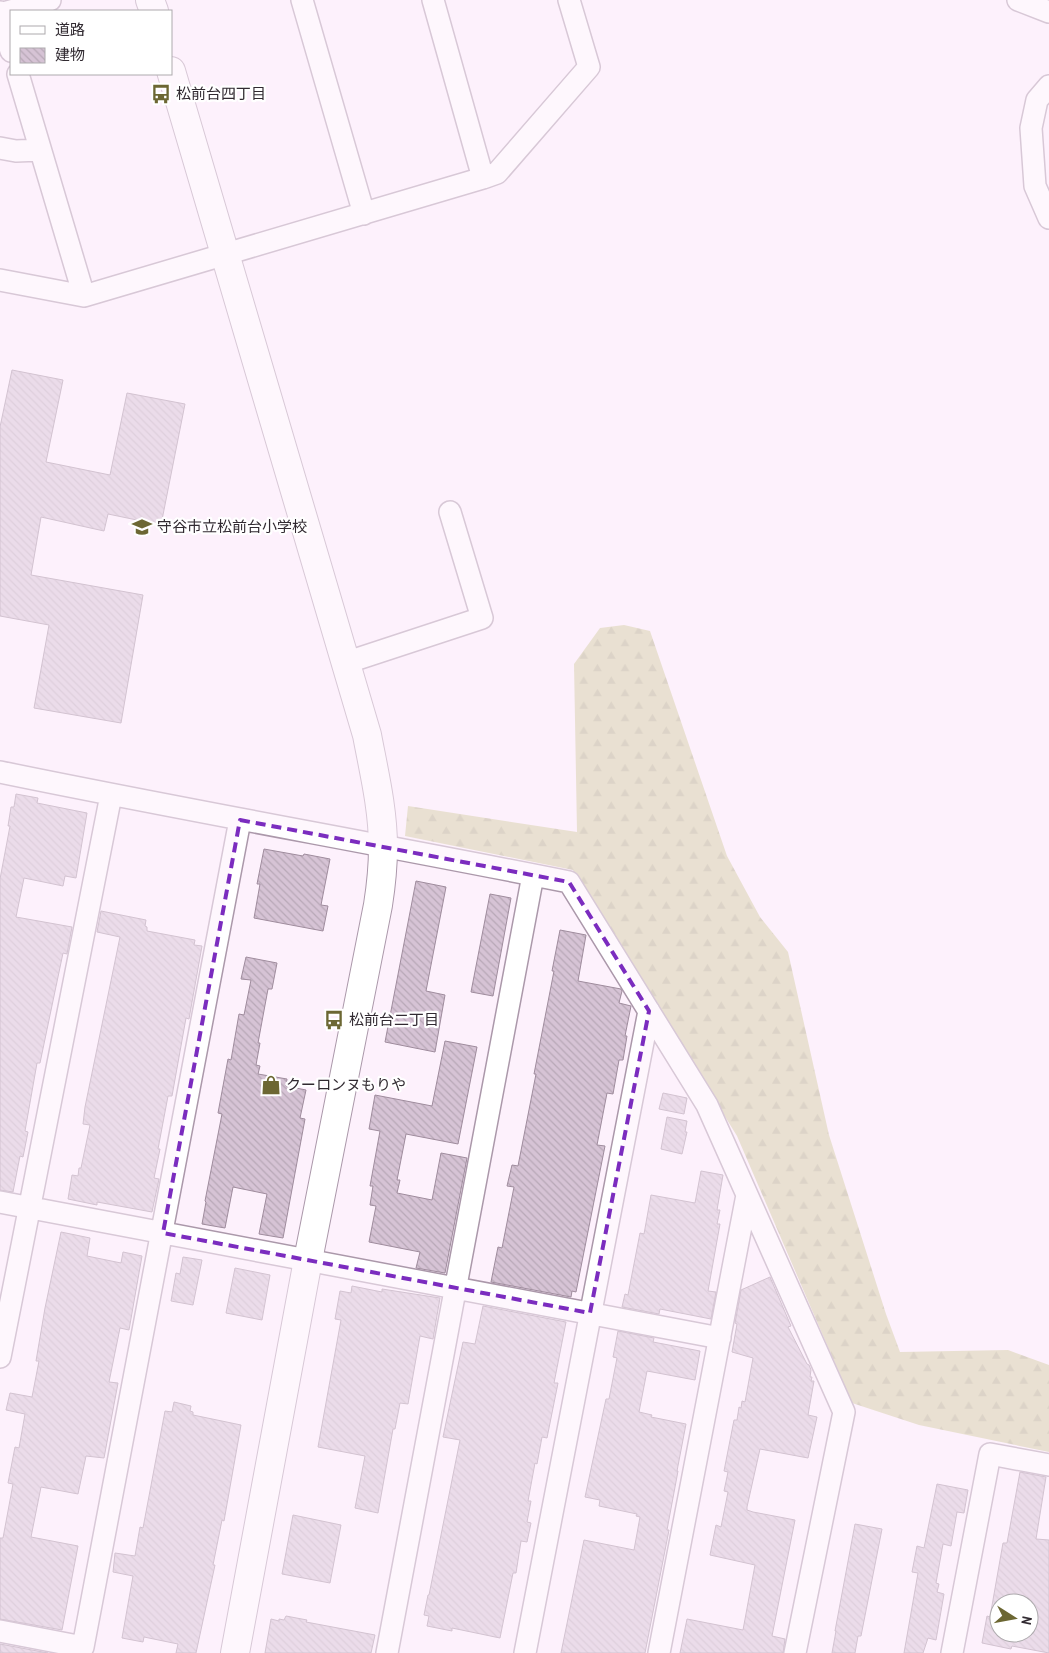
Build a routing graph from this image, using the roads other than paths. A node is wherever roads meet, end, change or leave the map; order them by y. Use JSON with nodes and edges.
{"nodes":[{"id":1,"x":50,"y":0,"type":"edge"},
{"id":2,"x":302,"y":0,"type":"edge"},
{"id":3,"x":432,"y":0,"type":"edge"},
{"id":4,"x":569,"y":0,"type":"edge"},
{"id":5,"x":1018,"y":0,"type":"edge"},
{"id":6,"x":12,"y":10,"type":"edge"},
{"id":7,"x":1049,"y":12,"type":"edge"},
{"id":8,"x":0,"y":13,"type":"edge"},
{"id":9,"x":10,"y":48,"type":"edge"},
{"id":10,"x":18,"y":75,"type":"edge"},
{"id":11,"x":172,"y":75,"type":"edge"},
{"id":12,"x":1049,"y":86,"type":"edge"},
{"id":13,"x":0,"y":148,"type":"edge"},
{"id":14,"x":40,"y":150,"type":"junction"},
{"id":15,"x":483,"y":178,"type":"junction"},
{"id":16,"x":364,"y":214,"type":"junction"},
{"id":17,"x":1049,"y":218,"type":"edge"},
{"id":18,"x":225,"y":255,"type":"junction"},
{"id":19,"x":0,"y":280,"type":"edge"},
{"id":20,"x":84,"y":296,"type":"junction"},
{"id":21,"x":450,"y":512,"type":"dead end"},
{"id":22,"x":345,"y":663,"type":"junction"},
{"id":23,"x":0,"y":772,"type":"edge"},
{"id":24,"x":111,"y":795,"type":"junction"},
{"id":25,"x":240,"y":820,"type":"junction"},
{"id":26,"x":383,"y":846,"type":"junction"},
{"id":27,"x":533,"y":875,"type":"junction"},
{"id":28,"x":649,"y":1011,"type":"junction"},
{"id":29,"x":747,"y":1195,"type":"junction"},
{"id":30,"x":0,"y":1202,"type":"edge"},
{"id":31,"x":30,"y":1208,"type":"junction"},
{"id":32,"x":163,"y":1233,"type":"junction"},
{"id":33,"x":308,"y":1260,"type":"junction"},
{"id":34,"x":457,"y":1288,"type":"junction"},
{"id":35,"x":590,"y":1313,"type":"junction"},
{"id":36,"x":720,"y":1338,"type":"junction"},
{"id":37,"x":0,"y":1357,"type":"edge"},
{"id":38,"x":1049,"y":1465,"type":"edge"},
{"id":39,"x":0,"y":1631,"type":"edge"},
{"id":40,"x":235,"y":1653,"type":"edge"},
{"id":41,"x":387,"y":1653,"type":"edge"},
{"id":42,"x":524,"y":1653,"type":"edge"},
{"id":43,"x":659,"y":1653,"type":"edge"},
{"id":44,"x":795,"y":1653,"type":"edge"},
{"id":45,"x":952,"y":1653,"type":"edge"}],
"edges":[{"from":1,"to":6,"type":"street"},
{"from":2,"to":16,"type":"street"},
{"from":3,"to":15,"type":"street"},
{"from":4,"to":15,"type":"street"},
{"from":5,"to":7,"type":"street"},
{"from":8,"to":9,"type":"street"},
{"from":10,"to":14,"type":"street"},
{"from":11,"to":18,"type":"street"},
{"from":12,"to":17,"type":"street"},
{"from":13,"to":14,"type":"street"},
{"from":14,"to":20,"type":"street"},
{"from":15,"to":16,"type":"street"},
{"from":16,"to":18,"type":"street"},
{"from":18,"to":20,"type":"street"},
{"from":18,"to":22,"type":"street"},
{"from":19,"to":20,"type":"street"},
{"from":21,"to":22,"type":"street"},
{"from":22,"to":26,"type":"street"},
{"from":23,"to":24,"type":"street"},
{"from":24,"to":25,"type":"street"},
{"from":24,"to":31,"type":"street"},
{"from":25,"to":26,"type":"street"},
{"from":25,"to":32,"type":"street"},
{"from":26,"to":27,"type":"street"},
{"from":26,"to":33,"type":"street"},
{"from":27,"to":28,"type":"street"},
{"from":27,"to":34,"type":"street"},
{"from":28,"to":29,"type":"street"},
{"from":28,"to":35,"type":"street"},
{"from":29,"to":36,"type":"street"},
{"from":29,"to":44,"type":"street"},
{"from":30,"to":31,"type":"street"},
{"from":31,"to":32,"type":"street"},
{"from":31,"to":37,"type":"street"},
{"from":32,"to":33,"type":"street"},
{"from":32,"to":39,"type":"street"},
{"from":33,"to":34,"type":"street"},
{"from":33,"to":40,"type":"street"},
{"from":34,"to":35,"type":"street"},
{"from":34,"to":41,"type":"street"},
{"from":35,"to":36,"type":"street"},
{"from":35,"to":42,"type":"street"},
{"from":36,"to":43,"type":"street"},
{"from":38,"to":45,"type":"street"}]}
